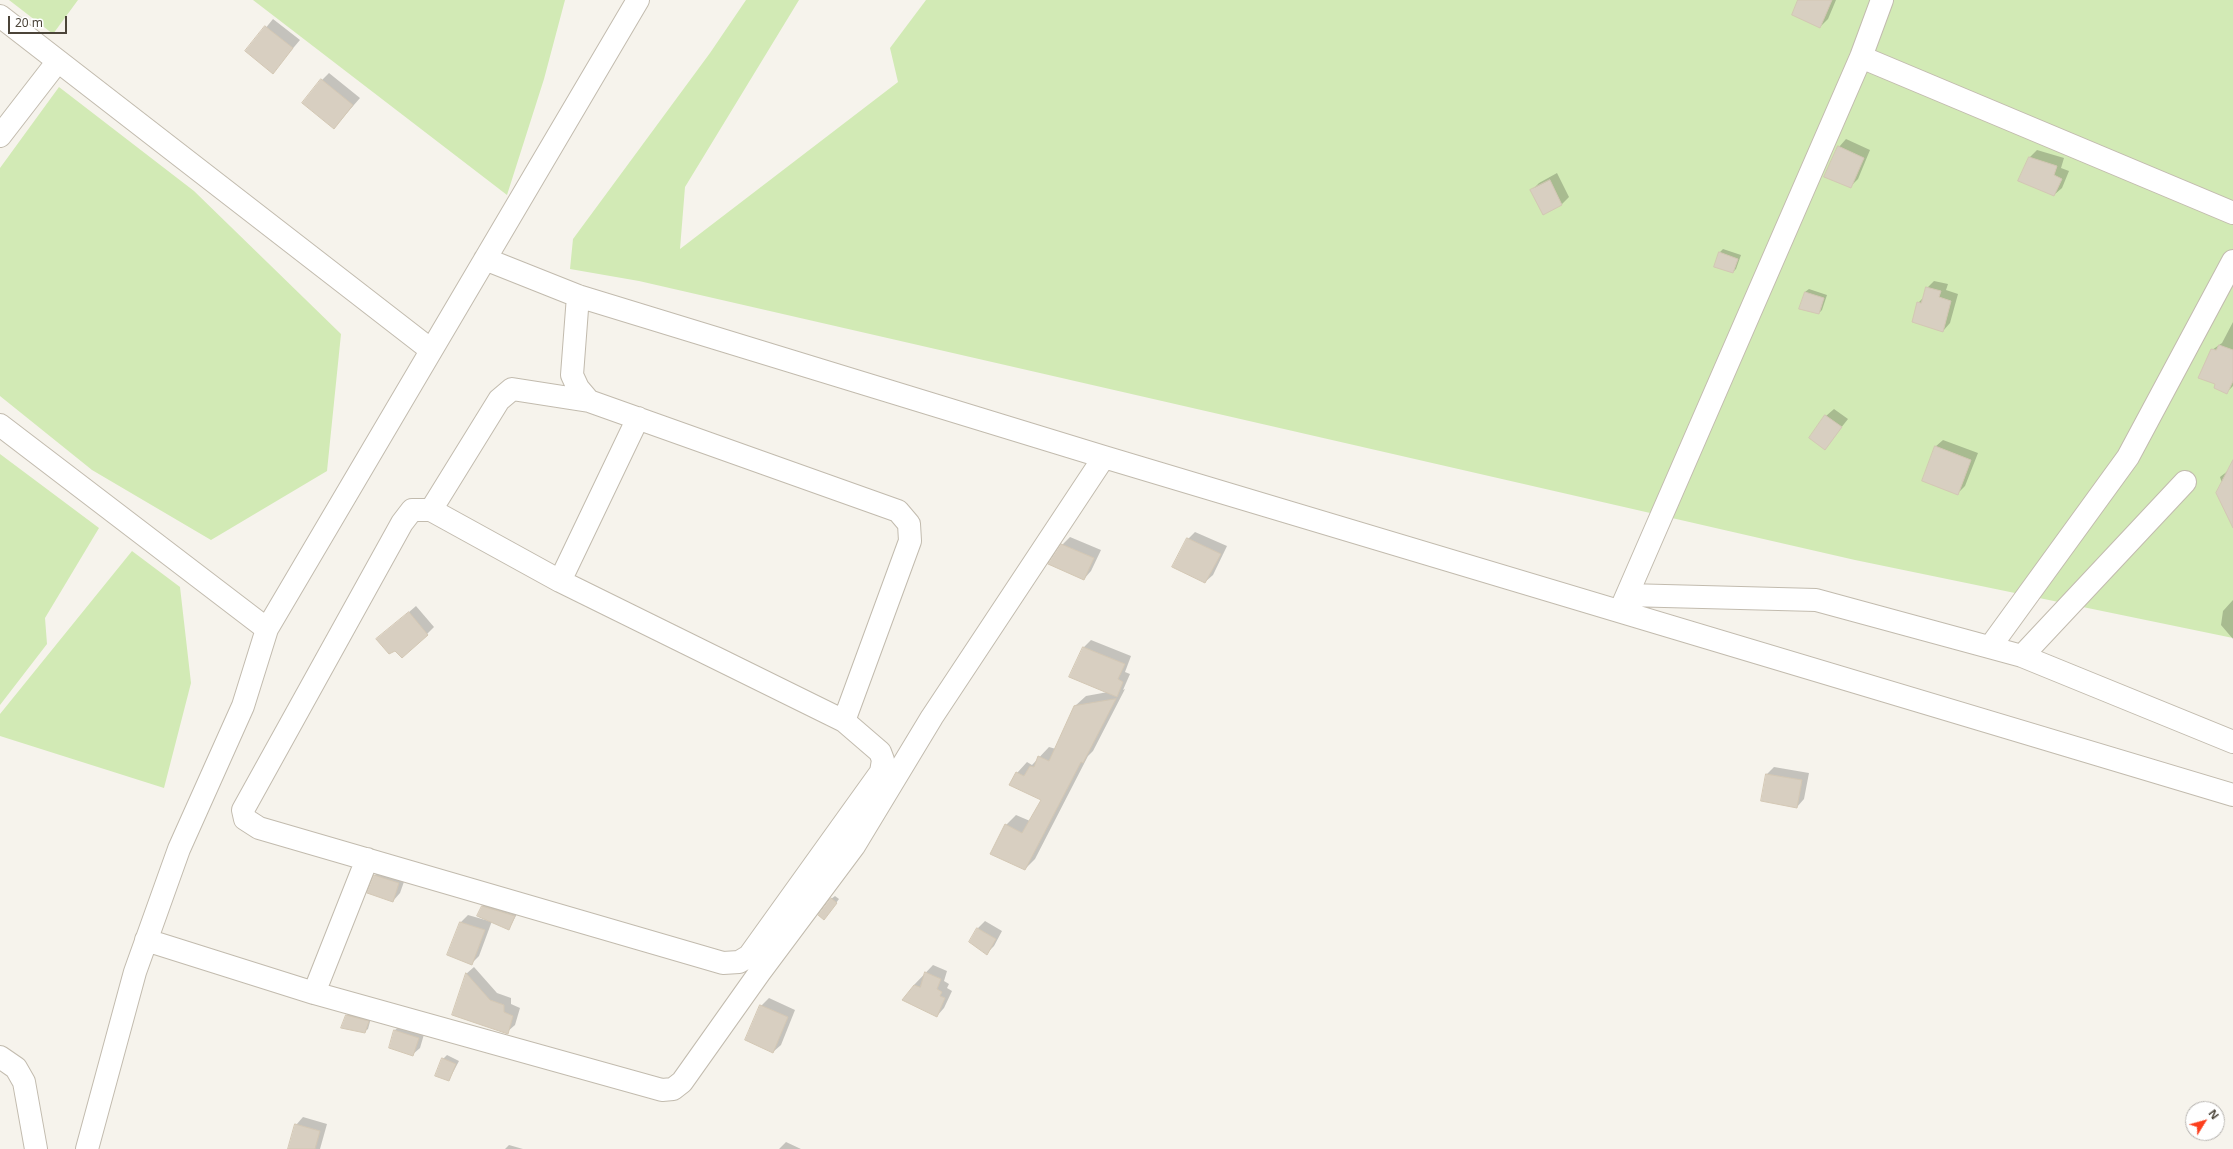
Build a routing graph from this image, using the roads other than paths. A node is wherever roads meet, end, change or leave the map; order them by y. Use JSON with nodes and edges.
{"nodes":[{"id":1,"x":638,"y":0,"type":"edge"},
{"id":2,"x":1882,"y":0,"type":"edge"},
{"id":3,"x":0,"y":16,"type":"edge"},
{"id":4,"x":1861,"y":57,"type":"junction"},
{"id":5,"x":58,"y":61,"type":"junction"},
{"id":6,"x":0,"y":136,"type":"edge"},
{"id":7,"x":2233,"y":213,"type":"edge"},
{"id":8,"x":485,"y":259,"type":"junction"},
{"id":9,"x":2233,"y":261,"type":"edge"},
{"id":10,"x":578,"y":296,"type":"junction"},
{"id":11,"x":431,"y":350,"type":"junction"},
{"id":12,"x":589,"y":401,"type":"junction"},
{"id":13,"x":638,"y":418,"type":"junction"},
{"id":14,"x":0,"y":425,"type":"edge"},
{"id":15,"x":1104,"y":458,"type":"junction"},
{"id":16,"x":2185,"y":482,"type":"dead end"},
{"id":17,"x":431,"y":510,"type":"junction"},
{"id":18,"x":560,"y":581,"type":"junction"},
{"id":19,"x":1623,"y":603,"type":"junction"},
{"id":20,"x":267,"y":629,"type":"junction"},
{"id":21,"x":1990,"y":647,"type":"junction"},
{"id":22,"x":2022,"y":656,"type":"junction"},
{"id":23,"x":844,"y":721,"type":"junction"},
{"id":24,"x":2233,"y":742,"type":"edge"},
{"id":25,"x":2233,"y":795,"type":"edge"},
{"id":26,"x":366,"y":859,"type":"junction"},
{"id":27,"x":146,"y":940,"type":"junction"},
{"id":28,"x":314,"y":993,"type":"junction"},
{"id":29,"x":0,"y":1057,"type":"edge"},
{"id":30,"x":36,"y":1149,"type":"edge"},
{"id":31,"x":87,"y":1149,"type":"edge"}],
"edges":[{"from":1,"to":8,"type":"street"},
{"from":2,"to":4,"type":"street"},
{"from":3,"to":5,"type":"street"},
{"from":4,"to":7,"type":"street"},
{"from":4,"to":19,"type":"street"},
{"from":5,"to":6,"type":"street"},
{"from":5,"to":11,"type":"street"},
{"from":8,"to":10,"type":"street"},
{"from":8,"to":11,"type":"street"},
{"from":9,"to":21,"type":"street"},
{"from":10,"to":12,"type":"street"},
{"from":10,"to":15,"type":"street"},
{"from":11,"to":20,"type":"street"},
{"from":12,"to":13,"type":"street"},
{"from":12,"to":17,"type":"street"},
{"from":13,"to":18,"type":"street"},
{"from":13,"to":23,"type":"street"},
{"from":14,"to":20,"type":"street"},
{"from":15,"to":19,"type":"street"},
{"from":15,"to":28,"type":"street"},
{"from":16,"to":22,"type":"street"},
{"from":17,"to":18,"type":"street"},
{"from":17,"to":26,"type":"street"},
{"from":18,"to":23,"type":"street"},
{"from":19,"to":21,"type":"street"},
{"from":19,"to":25,"type":"street"},
{"from":20,"to":27,"type":"street"},
{"from":21,"to":22,"type":"street"},
{"from":22,"to":24,"type":"street"},
{"from":23,"to":26,"type":"street"},
{"from":26,"to":28,"type":"street"},
{"from":27,"to":28,"type":"street"},
{"from":27,"to":31,"type":"street"},
{"from":29,"to":30,"type":"street"}]}
